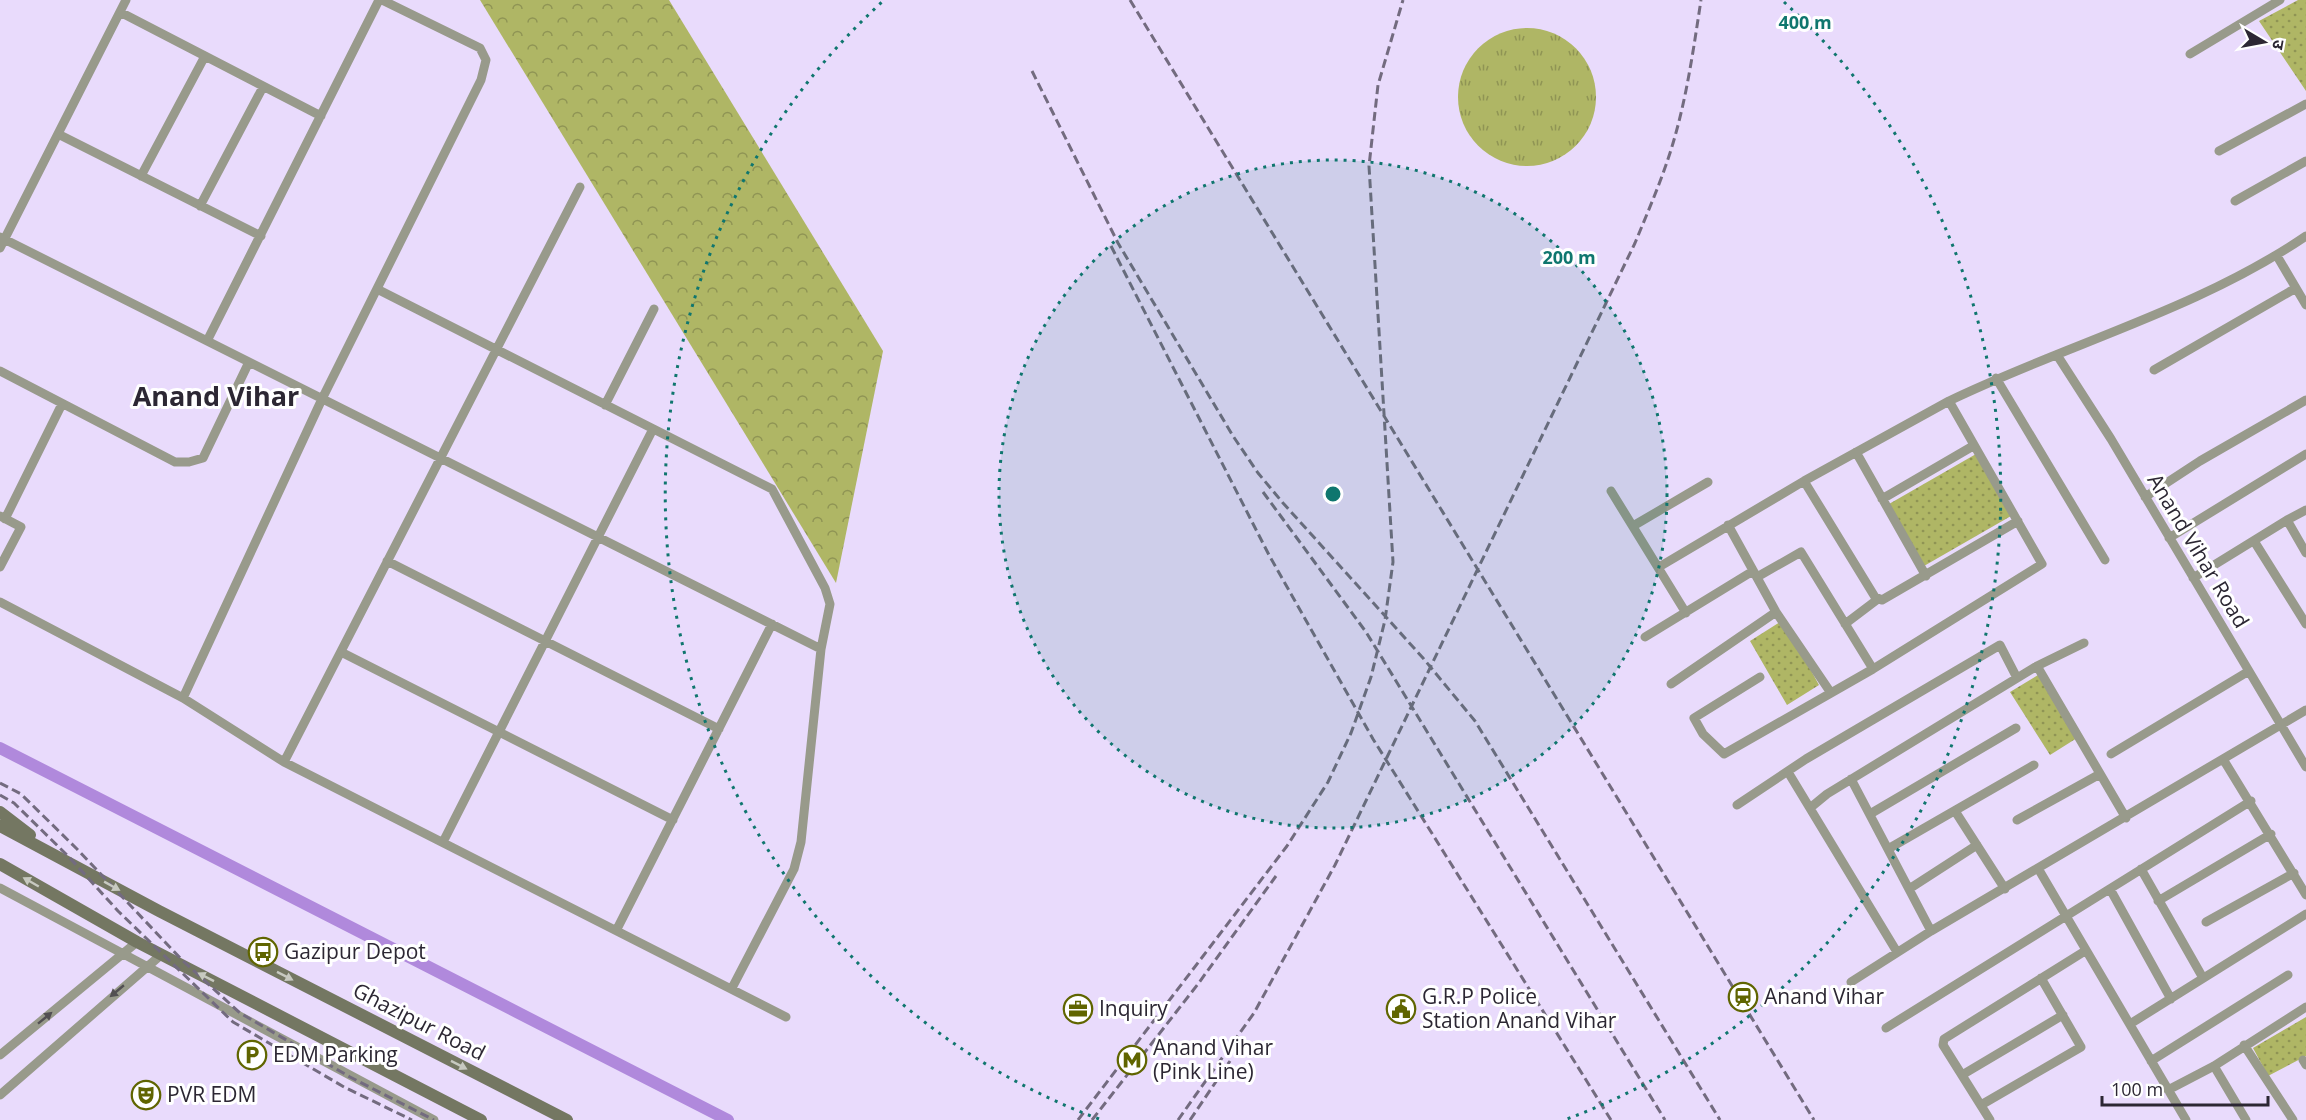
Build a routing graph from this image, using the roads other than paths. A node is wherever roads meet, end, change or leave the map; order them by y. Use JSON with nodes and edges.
{"nodes":[{"id":1,"x":126,"y":0,"type":"edge"},
{"id":2,"x":381,"y":0,"type":"edge"},
{"id":3,"x":2280,"y":0,"type":"edge"},
{"id":4,"x":120,"y":12,"type":"junction"},
{"id":5,"x":2190,"y":54,"type":"dead end"},
{"id":6,"x":205,"y":56,"type":"junction"},
{"id":7,"x":263,"y":87,"type":"junction"},
{"id":8,"x":2306,"y":104,"type":"edge"},
{"id":9,"x":321,"y":116,"type":"junction"},
{"id":10,"x":58,"y":134,"type":"junction"},
{"id":11,"x":2219,"y":151,"type":"dead end"},
{"id":12,"x":2306,"y":161,"type":"edge"},
{"id":13,"x":141,"y":176,"type":"junction"},
{"id":14,"x":580,"y":187,"type":"dead end"},
{"id":15,"x":2235,"y":201,"type":"dead end"},
{"id":16,"x":201,"y":206,"type":"junction"},
{"id":17,"x":261,"y":236,"type":"junction"},
{"id":18,"x":2306,"y":236,"type":"edge"},
{"id":19,"x":1,"y":242,"type":"edge"},
{"id":20,"x":2277,"y":256,"type":"junction"},
{"id":21,"x":2296,"y":288,"type":"junction"},
{"id":22,"x":377,"y":289,"type":"junction"},
{"id":23,"x":2306,"y":304,"type":"edge"},
{"id":24,"x":654,"y":309,"type":"dead end"},
{"id":25,"x":207,"y":341,"type":"junction"},
{"id":26,"x":496,"y":350,"type":"junction"},
{"id":27,"x":2057,"y":355,"type":"junction"},
{"id":28,"x":249,"y":363,"type":"junction"},
{"id":29,"x":2154,"y":370,"type":"dead end"},
{"id":30,"x":0,"y":371,"type":"edge"},
{"id":31,"x":1996,"y":378,"type":"junction"},
{"id":32,"x":322,"y":399,"type":"junction"},
{"id":33,"x":2306,"y":400,"type":"edge"},
{"id":34,"x":1949,"y":401,"type":"junction"},
{"id":35,"x":63,"y":404,"type":"junction"},
{"id":36,"x":605,"y":405,"type":"junction"},
{"id":37,"x":653,"y":429,"type":"junction"},
{"id":38,"x":1973,"y":447,"type":"junction"},
{"id":39,"x":1856,"y":452,"type":"junction"},
{"id":40,"x":2306,"y":454,"type":"edge"},
{"id":41,"x":440,"y":458,"type":"junction"},
{"id":42,"x":1804,"y":481,"type":"junction"},
{"id":43,"x":1708,"y":482,"type":"dead end"},
{"id":44,"x":1611,"y":491,"type":"dead end"},
{"id":45,"x":2145,"y":497,"type":"junction"},
{"id":46,"x":1882,"y":499,"type":"junction"},
{"id":47,"x":2306,"y":510,"type":"edge"},
{"id":48,"x":2,"y":517,"type":"edge"},
{"id":49,"x":2287,"y":520,"type":"junction"},
{"id":50,"x":2018,"y":521,"type":"junction"},
{"id":51,"x":1728,"y":525,"type":"junction"},
{"id":52,"x":1633,"y":526,"type":"junction"},
{"id":53,"x":598,"y":537,"type":"junction"},
{"id":54,"x":2169,"y":538,"type":"junction"},
{"id":55,"x":2254,"y":541,"type":"junction"},
{"id":56,"x":2306,"y":553,"type":"edge"},
{"id":57,"x":2105,"y":560,"type":"dead end"},
{"id":58,"x":387,"y":561,"type":"junction"},
{"id":59,"x":0,"y":567,"type":"edge"},
{"id":60,"x":1659,"y":567,"type":"junction"},
{"id":61,"x":1755,"y":574,"type":"junction"},
{"id":62,"x":1926,"y":576,"type":"junction"},
{"id":63,"x":2193,"y":578,"type":"junction"},
{"id":64,"x":1878,"y":599,"type":"junction"},
{"id":65,"x":0,"y":602,"type":"edge"},
{"id":66,"x":5,"y":608,"type":"edge"},
{"id":67,"x":1776,"y":612,"type":"junction"},
{"id":68,"x":1686,"y":613,"type":"junction"},
{"id":69,"x":772,"y":624,"type":"junction"},
{"id":70,"x":1845,"y":624,"type":"junction"},
{"id":71,"x":2306,"y":624,"type":"edge"},
{"id":72,"x":1645,"y":637,"type":"dead end"},
{"id":73,"x":546,"y":641,"type":"junction"},
{"id":74,"x":2084,"y":643,"type":"dead end"},
{"id":75,"x":821,"y":649,"type":"junction"},
{"id":76,"x":340,"y":652,"type":"junction"},
{"id":77,"x":2037,"y":666,"type":"junction"},
{"id":78,"x":1873,"y":669,"type":"junction"},
{"id":79,"x":2249,"y":671,"type":"junction"},
{"id":80,"x":1760,"y":677,"type":"dead end"},
{"id":81,"x":2017,"y":678,"type":"junction"},
{"id":82,"x":1671,"y":684,"type":"dead end"},
{"id":83,"x":1831,"y":693,"type":"junction"},
{"id":84,"x":183,"y":698,"type":"junction"},
{"id":85,"x":2306,"y":710,"type":"edge"},
{"id":86,"x":2280,"y":724,"type":"junction"},
{"id":87,"x":2016,"y":728,"type":"dead end"},
{"id":88,"x":719,"y":729,"type":"junction"},
{"id":89,"x":499,"y":732,"type":"junction"},
{"id":90,"x":2111,"y":754,"type":"dead end"},
{"id":91,"x":2223,"y":759,"type":"junction"},
{"id":92,"x":284,"y":762,"type":"junction"},
{"id":93,"x":2034,"y":765,"type":"dead end"},
{"id":94,"x":2306,"y":767,"type":"edge"},
{"id":95,"x":1788,"y":771,"type":"junction"},
{"id":96,"x":2100,"y":774,"type":"junction"},
{"id":97,"x":1851,"y":779,"type":"junction"},
{"id":98,"x":2251,"y":801,"type":"junction"},
{"id":99,"x":1737,"y":805,"type":"dead end"},
{"id":100,"x":1810,"y":808,"type":"junction"},
{"id":101,"x":1955,"y":811,"type":"junction"},
{"id":102,"x":0,"y":812,"type":"edge"},
{"id":103,"x":1870,"y":814,"type":"junction"},
{"id":104,"x":2126,"y":818,"type":"junction"},
{"id":105,"x":672,"y":820,"type":"junction"},
{"id":106,"x":2017,"y":820,"type":"dead end"},
{"id":107,"x":0,"y":826,"type":"edge"},
{"id":108,"x":2271,"y":834,"type":"junction"},
{"id":109,"x":443,"y":842,"type":"junction"},
{"id":110,"x":1977,"y":845,"type":"junction"},
{"id":111,"x":1888,"y":849,"type":"junction"},
{"id":112,"x":61,"y":858,"type":"junction"},
{"id":113,"x":0,"y":864,"type":"edge"},
{"id":114,"x":2141,"y":869,"type":"junction"},
{"id":115,"x":2039,"y":870,"type":"junction"},
{"id":116,"x":2294,"y":873,"type":"junction"},
{"id":117,"x":0,"y":888,"type":"edge"},
{"id":118,"x":1909,"y":889,"type":"junction"},
{"id":119,"x":2005,"y":889,"type":"junction"},
{"id":120,"x":2110,"y":889,"type":"junction"},
{"id":121,"x":2306,"y":895,"type":"edge"},
{"id":122,"x":2158,"y":901,"type":"junction"},
{"id":123,"x":2306,"y":914,"type":"edge"},
{"id":124,"x":2065,"y":915,"type":"junction"},
{"id":125,"x":2206,"y":922,"type":"dead end"},
{"id":126,"x":617,"y":929,"type":"junction"},
{"id":127,"x":1931,"y":931,"type":"junction"},
{"id":128,"x":137,"y":942,"type":"junction"},
{"id":129,"x":2085,"y":951,"type":"junction"},
{"id":130,"x":122,"y":952,"type":"junction"},
{"id":131,"x":1897,"y":952,"type":"junction"},
{"id":132,"x":162,"y":954,"type":"junction"},
{"id":133,"x":147,"y":966,"type":"junction"},
{"id":134,"x":2288,"y":975,"type":"dead end"},
{"id":135,"x":2040,"y":978,"type":"junction"},
{"id":136,"x":2203,"y":978,"type":"junction"},
{"id":137,"x":1851,"y":982,"type":"dead end"},
{"id":138,"x":732,"y":988,"type":"junction"},
{"id":139,"x":2170,"y":999,"type":"junction"},
{"id":140,"x":2306,"y":1007,"type":"edge"},
{"id":141,"x":2063,"y":1015,"type":"junction"},
{"id":142,"x":786,"y":1017,"type":"dead end"},
{"id":143,"x":2130,"y":1024,"type":"junction"},
{"id":144,"x":1886,"y":1028,"type":"dead end"},
{"id":145,"x":2244,"y":1045,"type":"junction"},
{"id":146,"x":0,"y":1055,"type":"edge"},
{"id":147,"x":2151,"y":1061,"type":"junction"},
{"id":148,"x":2214,"y":1066,"type":"junction"},
{"id":149,"x":1962,"y":1075,"type":"junction"},
{"id":150,"x":2168,"y":1090,"type":"junction"},
{"id":151,"x":0,"y":1095,"type":"edge"},
{"id":152,"x":1981,"y":1104,"type":"junction"},
{"id":153,"x":434,"y":1120,"type":"edge"},
{"id":154,"x":481,"y":1120,"type":"edge"},
{"id":155,"x":567,"y":1120,"type":"edge"},
{"id":156,"x":1990,"y":1120,"type":"edge"},
{"id":157,"x":2186,"y":1120,"type":"edge"},
{"id":158,"x":2246,"y":1120,"type":"edge"},
{"id":159,"x":2293,"y":1120,"type":"edge"}],
"edges":[{"from":1,"to":4,"type":"street"},
{"from":2,"to":9,"type":"street"},
{"from":2,"to":22,"type":"street"},
{"from":3,"to":5,"type":"street"},
{"from":4,"to":6,"type":"street"},
{"from":4,"to":10,"type":"street"},
{"from":6,"to":7,"type":"street"},
{"from":6,"to":13,"type":"street"},
{"from":7,"to":9,"type":"street"},
{"from":7,"to":16,"type":"street"},
{"from":8,"to":11,"type":"street"},
{"from":9,"to":17,"type":"street"},
{"from":10,"to":13,"type":"street"},
{"from":10,"to":19,"type":"street"},
{"from":12,"to":15,"type":"street"},
{"from":13,"to":16,"type":"street"},
{"from":14,"to":26,"type":"street"},
{"from":16,"to":17,"type":"street"},
{"from":17,"to":25,"type":"street"},
{"from":18,"to":20,"type":"street"},
{"from":19,"to":25,"type":"street"},
{"from":20,"to":21,"type":"street"},
{"from":20,"to":27,"type":"street"},
{"from":21,"to":23,"type":"street"},
{"from":21,"to":29,"type":"street"},
{"from":22,"to":26,"type":"street"},
{"from":22,"to":32,"type":"street"},
{"from":24,"to":36,"type":"street"},
{"from":25,"to":28,"type":"street"},
{"from":26,"to":36,"type":"street"},
{"from":26,"to":41,"type":"street"},
{"from":27,"to":31,"type":"street"},
{"from":27,"to":45,"type":"street","name":"Anand Vihar Road"},
{"from":28,"to":32,"type":"street"},
{"from":28,"to":35,"type":"street"},
{"from":30,"to":35,"type":"street"},
{"from":31,"to":34,"type":"street"},
{"from":31,"to":57,"type":"street"},
{"from":32,"to":41,"type":"street"},
{"from":32,"to":84,"type":"street"},
{"from":33,"to":45,"type":"street"},
{"from":34,"to":38,"type":"street"},
{"from":34,"to":39,"type":"street"},
{"from":35,"to":48,"type":"street"},
{"from":36,"to":37,"type":"street"},
{"from":37,"to":53,"type":"street"},
{"from":37,"to":75,"type":"street"},
{"from":38,"to":46,"type":"street"},
{"from":38,"to":50,"type":"street"},
{"from":39,"to":42,"type":"street"},
{"from":39,"to":46,"type":"street"},
{"from":40,"to":54,"type":"street"},
{"from":41,"to":53,"type":"street"},
{"from":41,"to":58,"type":"street"},
{"from":42,"to":51,"type":"street"},
{"from":42,"to":64,"type":"street"},
{"from":43,"to":52,"type":"street"},
{"from":44,"to":52,"type":"street"},
{"from":45,"to":54,"type":"street","name":"Anand Vihar Road"},
{"from":46,"to":62,"type":"street"},
{"from":47,"to":49,"type":"street"},
{"from":48,"to":59,"type":"street"},
{"from":49,"to":55,"type":"street"},
{"from":49,"to":56,"type":"street"},
{"from":50,"to":62,"type":"street"},
{"from":50,"to":78,"type":"street"},
{"from":51,"to":60,"type":"street"},
{"from":51,"to":61,"type":"street"},
{"from":52,"to":60,"type":"street"},
{"from":53,"to":69,"type":"street"},
{"from":53,"to":73,"type":"street"},
{"from":54,"to":63,"type":"street","name":"Anand Vihar Road"},
{"from":55,"to":63,"type":"street"},
{"from":55,"to":71,"type":"street"},
{"from":58,"to":73,"type":"street"},
{"from":58,"to":76,"type":"street"},
{"from":60,"to":68,"type":"street"},
{"from":61,"to":67,"type":"street"},
{"from":61,"to":68,"type":"street"},
{"from":61,"to":70,"type":"street"},
{"from":62,"to":64,"type":"street"},
{"from":63,"to":79,"type":"street","name":"Anand Vihar Road"},
{"from":64,"to":70,"type":"street"},
{"from":65,"to":66,"type":"street"},
{"from":66,"to":84,"type":"street"},
{"from":67,"to":82,"type":"street"},
{"from":67,"to":83,"type":"street"},
{"from":68,"to":72,"type":"street"},
{"from":69,"to":75,"type":"street"},
{"from":69,"to":88,"type":"street"},
{"from":70,"to":78,"type":"street"},
{"from":73,"to":88,"type":"street"},
{"from":73,"to":89,"type":"street"},
{"from":74,"to":77,"type":"street"},
{"from":75,"to":138,"type":"street"},
{"from":76,"to":89,"type":"street"},
{"from":76,"to":92,"type":"street"},
{"from":77,"to":81,"type":"street"},
{"from":77,"to":96,"type":"street"},
{"from":78,"to":83,"type":"street"},
{"from":79,"to":86,"type":"street","name":"Anand Vihar Road"},
{"from":79,"to":90,"type":"street"},
{"from":80,"to":83,"type":"street"},
{"from":81,"to":95,"type":"street"},
{"from":81,"to":97,"type":"street"},
{"from":84,"to":92,"type":"street"},
{"from":85,"to":86,"type":"street"},
{"from":86,"to":91,"type":"street"},
{"from":86,"to":94,"type":"street","name":"Anand Vihar Road"},
{"from":87,"to":103,"type":"street"},
{"from":88,"to":105,"type":"street"},
{"from":89,"to":105,"type":"street"},
{"from":89,"to":109,"type":"street"},
{"from":91,"to":98,"type":"street"},
{"from":91,"to":104,"type":"street"},
{"from":92,"to":109,"type":"street"},
{"from":93,"to":101,"type":"street"},
{"from":95,"to":99,"type":"street"},
{"from":95,"to":100,"type":"street"},
{"from":96,"to":104,"type":"street"},
{"from":96,"to":106,"type":"street"},
{"from":97,"to":100,"type":"street"},
{"from":97,"to":103,"type":"street"},
{"from":98,"to":108,"type":"street"},
{"from":98,"to":114,"type":"street"},
{"from":100,"to":131,"type":"street"},
{"from":101,"to":110,"type":"street"},
{"from":101,"to":111,"type":"street"},
{"from":102,"to":112,"type":"main road"},
{"from":103,"to":111,"type":"street"},
{"from":104,"to":115,"type":"street"},
{"from":105,"to":126,"type":"street"},
{"from":107,"to":112,"type":"main road"},
{"from":108,"to":116,"type":"street"},
{"from":108,"to":122,"type":"street"},
{"from":109,"to":126,"type":"street"},
{"from":110,"to":118,"type":"street"},
{"from":110,"to":119,"type":"street"},
{"from":111,"to":118,"type":"street"},
{"from":112,"to":155,"type":"main road","name":"Ghazipur Road","one_way":true},
{"from":128,"to":113,"type":"main road","one_way":true},
{"from":114,"to":120,"type":"street"},
{"from":114,"to":122,"type":"street"},
{"from":115,"to":119,"type":"street"},
{"from":115,"to":124,"type":"street"},
{"from":116,"to":121,"type":"street"},
{"from":116,"to":125,"type":"street"},
{"from":117,"to":130,"type":"street"},
{"from":118,"to":127,"type":"street"},
{"from":119,"to":127,"type":"street"},
{"from":120,"to":124,"type":"street"},
{"from":120,"to":139,"type":"street"},
{"from":122,"to":136,"type":"street"},
{"from":123,"to":136,"type":"street"},
{"from":124,"to":129,"type":"street"},
{"from":124,"to":144,"type":"street"},
{"from":126,"to":138,"type":"street"},
{"from":127,"to":131,"type":"street"},
{"from":128,"to":130,"type":"street"},
{"from":128,"to":132,"type":"main road"},
{"from":129,"to":135,"type":"street"},
{"from":129,"to":143,"type":"street"},
{"from":130,"to":133,"type":"street"},
{"from":146,"to":130,"type":"street","one_way":true},
{"from":131,"to":137,"type":"street"},
{"from":132,"to":133,"type":"street"},
{"from":154,"to":132,"type":"main road","one_way":true},
{"from":133,"to":151,"type":"street","one_way":true},
{"from":133,"to":153,"type":"street"},
{"from":134,"to":147,"type":"street"},
{"from":135,"to":141,"type":"street"},
{"from":135,"to":149,"type":"street"},
{"from":136,"to":139,"type":"street"},
{"from":138,"to":142,"type":"street"},
{"from":139,"to":143,"type":"street"},
{"from":140,"to":145,"type":"street"},
{"from":141,"to":149,"type":"street"},
{"from":141,"to":152,"type":"street"},
{"from":143,"to":147,"type":"street"},
{"from":145,"to":148,"type":"street"},
{"from":145,"to":159,"type":"street"},
{"from":147,"to":150,"type":"street"},
{"from":148,"to":150,"type":"street"},
{"from":148,"to":158,"type":"street"},
{"from":149,"to":152,"type":"street"},
{"from":150,"to":157,"type":"street"},
{"from":152,"to":156,"type":"street"}]}
